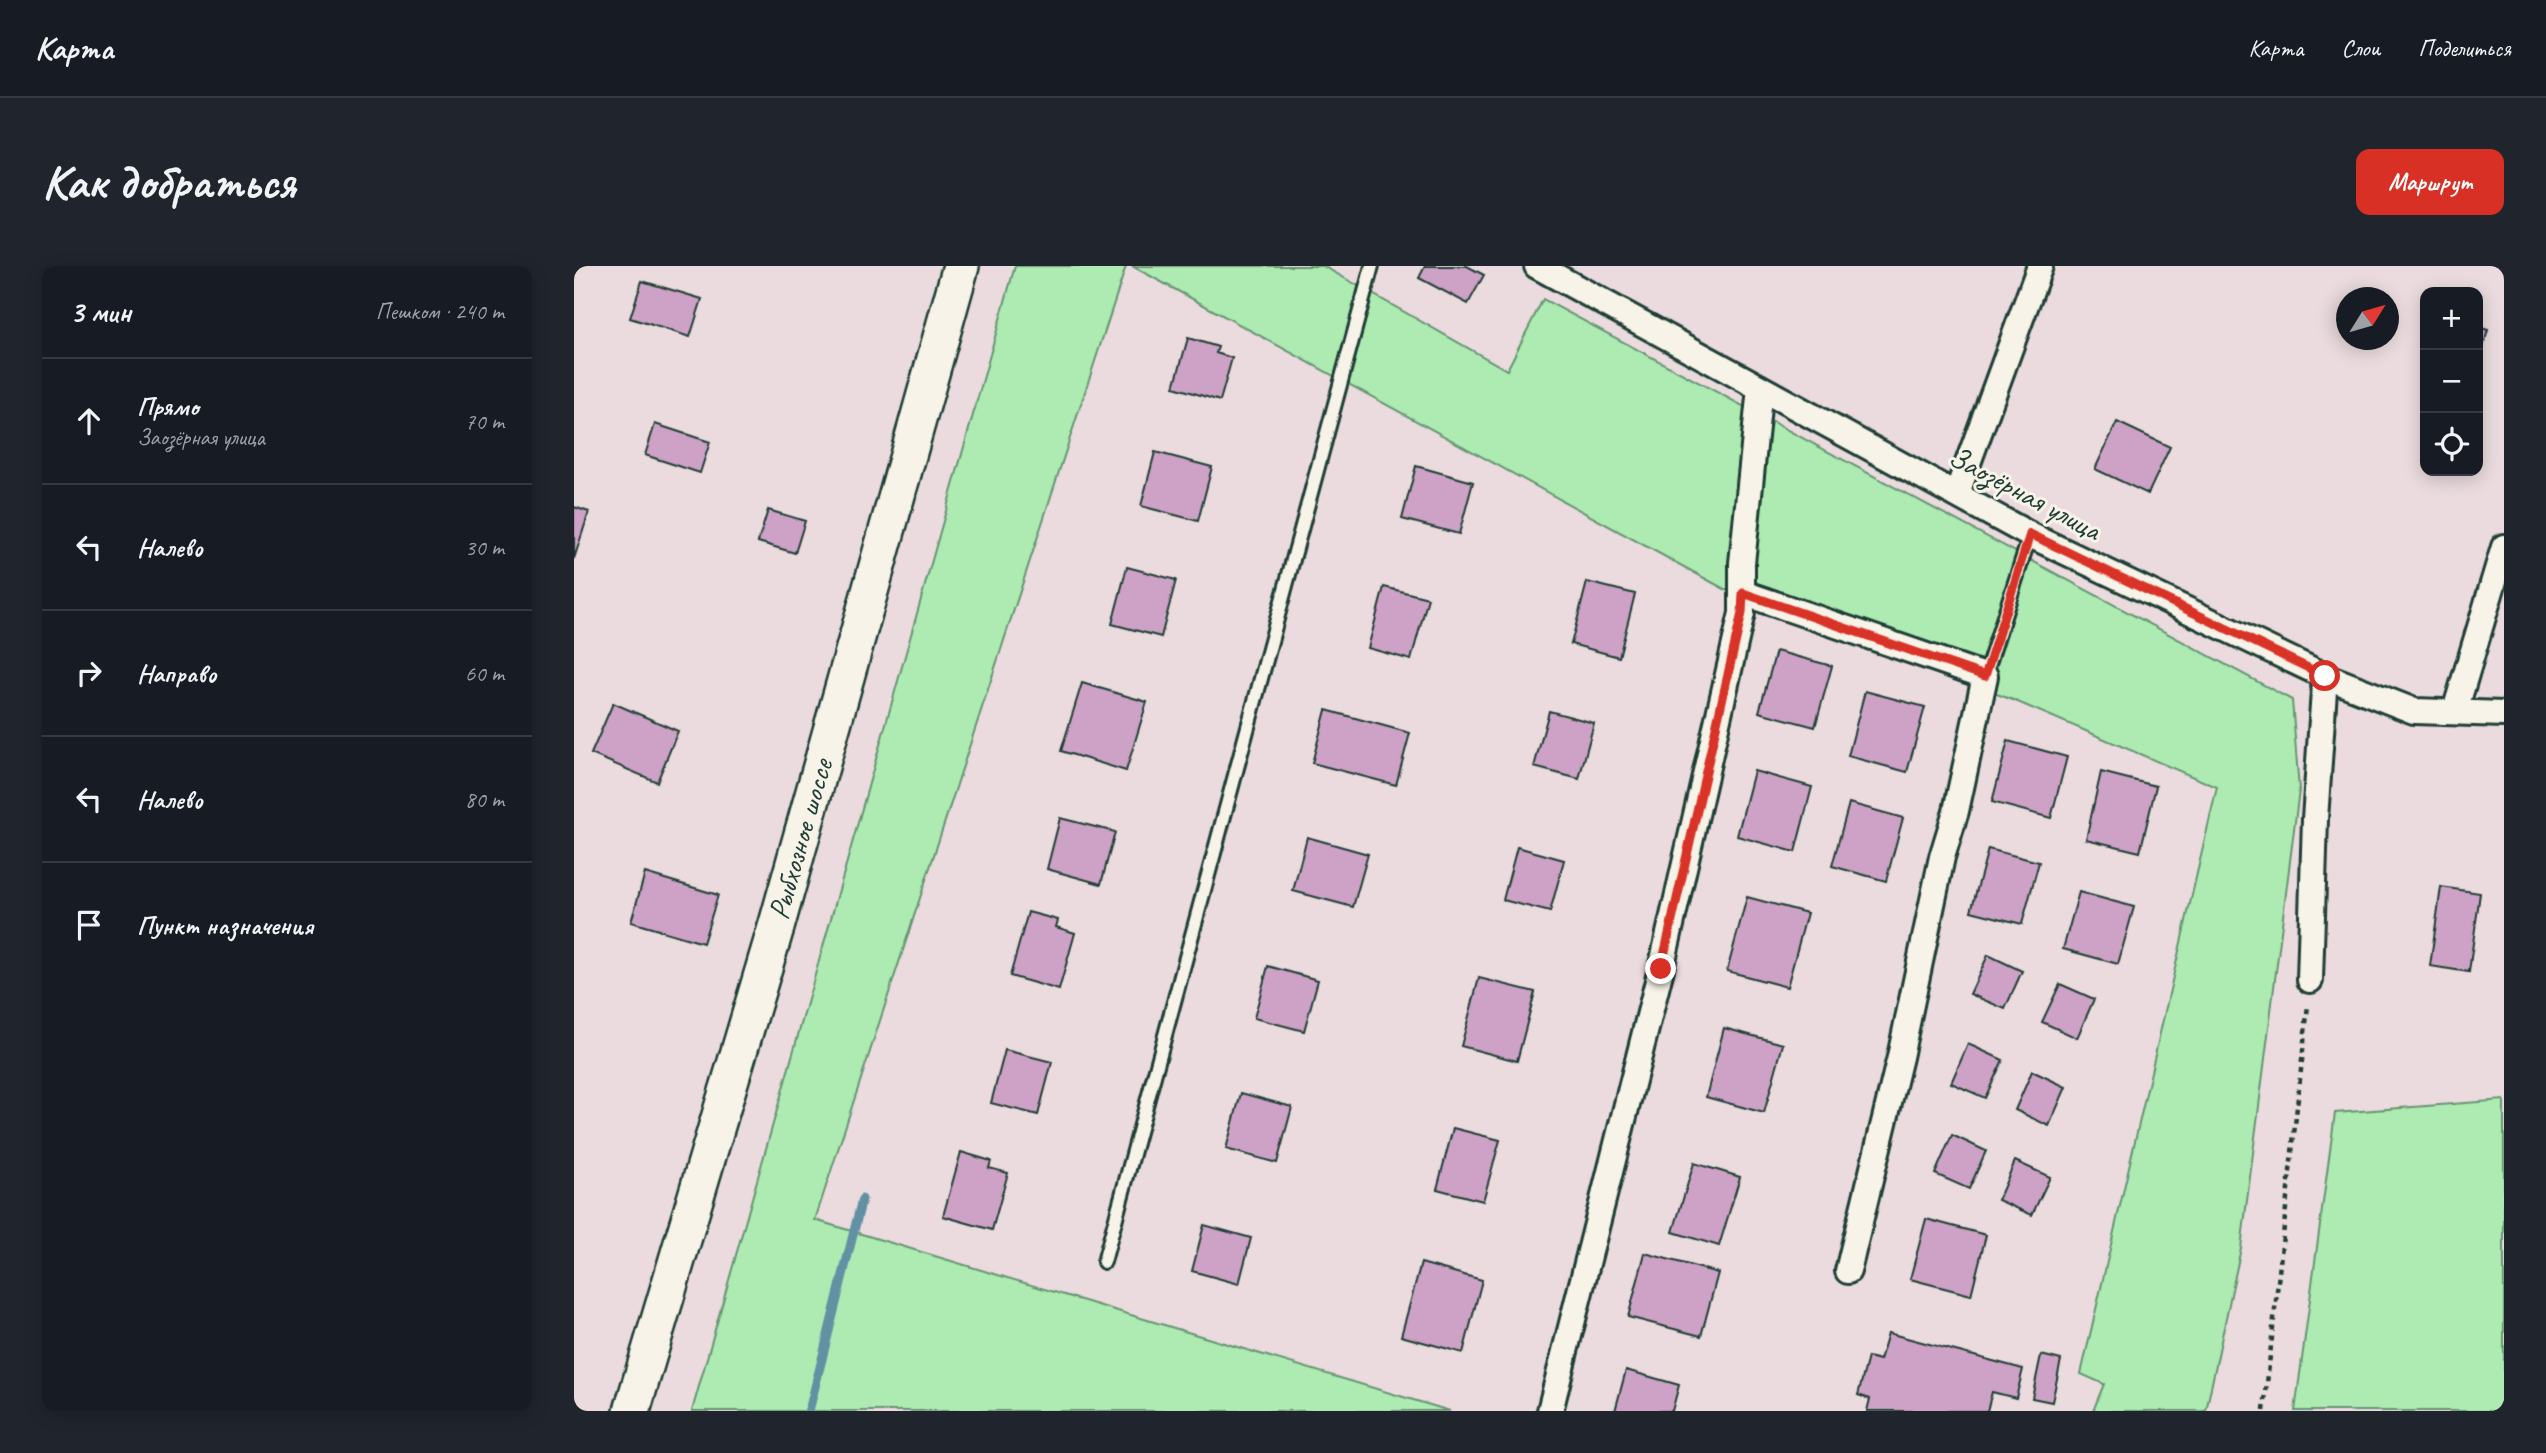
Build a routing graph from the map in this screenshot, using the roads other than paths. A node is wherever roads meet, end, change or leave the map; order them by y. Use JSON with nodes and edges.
{"nodes":[{"id":1,"x":961,"y":266,"type":"edge"},
{"id":2,"x":1371,"y":266,"type":"edge"},
{"id":3,"x":2040,"y":266,"type":"edge"},
{"id":4,"x":1546,"y":268,"type":"edge"},
{"id":5,"x":1760,"y":388,"type":"junction"},
{"id":6,"x":1957,"y":493,"type":"junction"},
{"id":7,"x":2030,"y":534,"type":"junction"},
{"id":8,"x":2504,"y":547,"type":"edge"},
{"id":9,"x":1743,"y":593,"type":"junction"},
{"id":10,"x":1985,"y":676,"type":"junction"},
{"id":11,"x":2325,"y":676,"type":"junction"},
{"id":12,"x":2455,"y":711,"type":"junction"},
{"id":13,"x":2504,"y":714,"type":"edge"},
{"id":14,"x":2310,"y":980,"type":"road end"},
{"id":15,"x":1104,"y":1262,"type":"dead end"},
{"id":16,"x":1848,"y":1271,"type":"dead end"},
{"id":17,"x":632,"y":1411,"type":"edge"},
{"id":18,"x":1550,"y":1411,"type":"edge"}],
"edges":[{"from":1,"to":17,"type":"street","name":"Рыбхозное шоссе"},
{"from":2,"to":15,"type":"lane"},
{"from":3,"to":6,"type":"street"},
{"from":4,"to":5,"type":"street","name":"Заозёрная улица"},
{"from":5,"to":6,"type":"street","name":"Заозёрная улица"},
{"from":5,"to":9,"type":"street"},
{"from":6,"to":7,"type":"street","name":"Заозёрная улица"},
{"from":7,"to":10,"type":"lane"},
{"from":7,"to":11,"type":"street","name":"Заозёрная улица"},
{"from":8,"to":12,"type":"street"},
{"from":9,"to":10,"type":"street"},
{"from":9,"to":18,"type":"street"},
{"from":10,"to":16,"type":"street"},
{"from":11,"to":12,"type":"street","name":"Заозёрная улица"},
{"from":11,"to":14,"type":"street"},
{"from":12,"to":13,"type":"street","name":"Заозёрная улица"}]}
